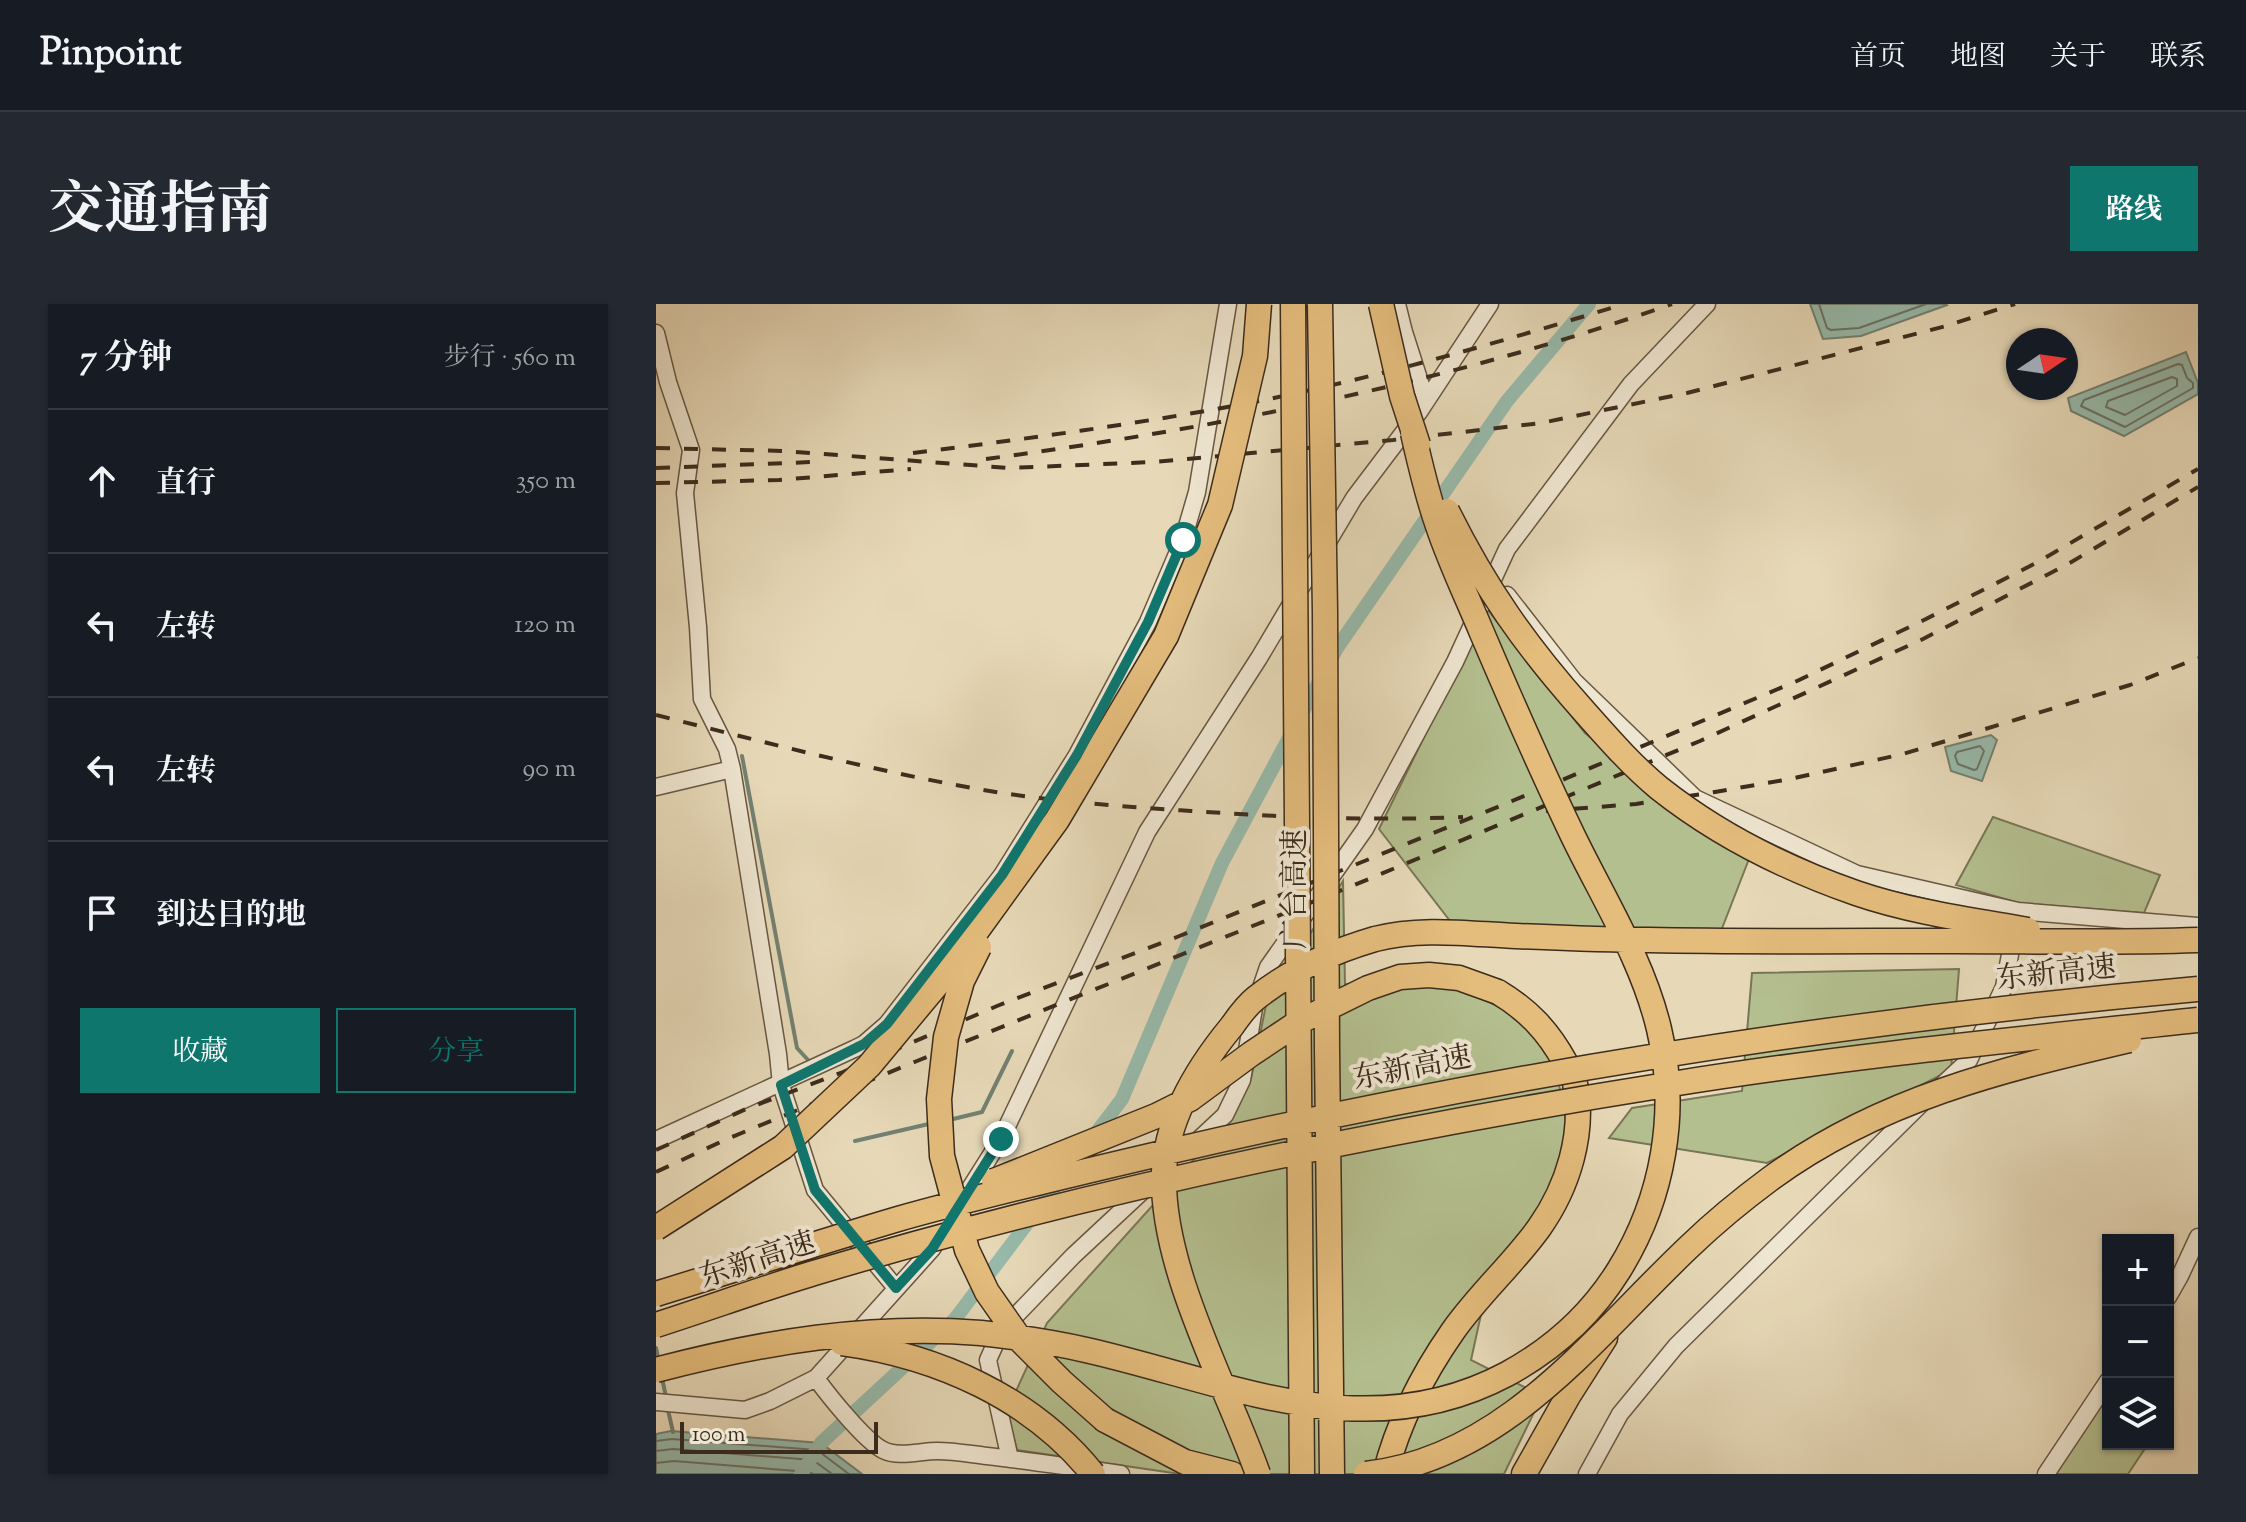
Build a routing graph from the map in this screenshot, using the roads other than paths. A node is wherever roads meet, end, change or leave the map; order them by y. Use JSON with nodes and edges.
{"nodes":[{"id":1,"x":1228,"y":304,"type":"edge"},
{"id":2,"x":1259,"y":304,"type":"edge"},
{"id":3,"x":1293,"y":304,"type":"edge"},
{"id":4,"x":1320,"y":304,"type":"edge"},
{"id":5,"x":1381,"y":304,"type":"edge"},
{"id":6,"x":1397,"y":304,"type":"edge"},
{"id":7,"x":1490,"y":304,"type":"edge"},
{"id":8,"x":1707,"y":304,"type":"edge"},
{"id":9,"x":656,"y":333,"type":"edge"},
{"id":10,"x":1426,"y":401,"type":"junction"},
{"id":11,"x":1413,"y":433,"type":"junction"},
{"id":12,"x":1493,"y":578,"type":"junction"},
{"id":13,"x":732,"y":769,"type":"junction"},
{"id":14,"x":656,"y":787,"type":"edge"},
{"id":15,"x":1008,"y":887,"type":"junction"},
{"id":16,"x":2018,"y":911,"type":"junction"},
{"id":17,"x":2198,"y":926,"type":"edge"},
{"id":18,"x":2198,"y":940,"type":"edge"},
{"id":19,"x":2109,"y":943,"type":"junction"},
{"id":20,"x":2198,"y":989,"type":"edge"},
{"id":21,"x":2198,"y":1022,"type":"edge"},
{"id":22,"x":781,"y":1085,"type":"junction"},
{"id":23,"x":656,"y":1140,"type":"edge"},
{"id":24,"x":899,"y":1219,"type":"junction"},
{"id":25,"x":656,"y":1228,"type":"edge"},
{"id":26,"x":2198,"y":1237,"type":"edge"},
{"id":27,"x":2174,"y":1285,"type":"edge"},
{"id":28,"x":896,"y":1288,"type":"junction"},
{"id":29,"x":656,"y":1294,"type":"edge"},
{"id":30,"x":1623,"y":1314,"type":"junction"},
{"id":31,"x":656,"y":1325,"type":"edge"},
{"id":32,"x":800,"y":1341,"type":"junction"},
{"id":33,"x":656,"y":1370,"type":"edge"},
{"id":34,"x":816,"y":1378,"type":"junction"},
{"id":35,"x":2102,"y":1390,"type":"edge"},
{"id":36,"x":656,"y":1402,"type":"edge"},
{"id":37,"x":1010,"y":1459,"type":"junction"},
{"id":38,"x":1093,"y":1474,"type":"edge"},
{"id":39,"x":1121,"y":1474,"type":"edge"},
{"id":40,"x":1232,"y":1474,"type":"edge"},
{"id":41,"x":1258,"y":1474,"type":"edge"},
{"id":42,"x":1302,"y":1474,"type":"edge"},
{"id":43,"x":1332,"y":1474,"type":"edge"},
{"id":44,"x":1366,"y":1474,"type":"edge"},
{"id":45,"x":1385,"y":1474,"type":"edge"},
{"id":46,"x":1524,"y":1474,"type":"edge"},
{"id":47,"x":1587,"y":1474,"type":"edge"},
{"id":48,"x":2046,"y":1474,"type":"edge"}],
"edges":[{"from":1,"to":22,"type":"street"},
{"from":2,"to":15,"type":"highway","bridge":true},
{"from":3,"to":42,"type":"highway","name":"广台高速","bridge":true},
{"from":4,"to":43,"type":"highway","name":"广台高速","bridge":true},
{"from":5,"to":11,"type":"highway","bridge":true},
{"from":6,"to":10,"type":"street"},
{"from":7,"to":10,"type":"street"},
{"from":8,"to":12,"type":"street"},
{"from":9,"to":13,"type":"street"},
{"from":10,"to":28,"type":"street"},
{"from":11,"to":19,"type":"highway","bridge":true},
{"from":11,"to":32,"type":"highway","bridge":true},
{"from":12,"to":16,"type":"street"},
{"from":12,"to":37,"type":"street"},
{"from":13,"to":14,"type":"street"},
{"from":13,"to":22,"type":"street"},
{"from":15,"to":25,"type":"highway","bridge":true},
{"from":15,"to":40,"type":"highway","bridge":true},
{"from":16,"to":17,"type":"street"},
{"from":16,"to":47,"type":"street"},
{"from":18,"to":19,"type":"highway","bridge":true},
{"from":19,"to":41,"type":"highway","bridge":true},
{"from":20,"to":24,"type":"highway","name":"东新高速","bridge":true},
{"from":21,"to":30,"type":"highway","bridge":true},
{"from":21,"to":31,"type":"highway","name":"东新高速","bridge":true},
{"from":22,"to":23,"type":"street"},
{"from":22,"to":28,"type":"street"},
{"from":24,"to":29,"type":"highway","name":"东新高速","bridge":true},
{"from":24,"to":45,"type":"highway","bridge":true},
{"from":26,"to":27,"type":"street"},
{"from":28,"to":34,"type":"street"},
{"from":30,"to":44,"type":"highway","bridge":true},
{"from":30,"to":46,"type":"highway","bridge":true},
{"from":32,"to":33,"type":"highway","bridge":true},
{"from":32,"to":38,"type":"highway","bridge":true},
{"from":34,"to":36,"type":"street"},
{"from":34,"to":37,"type":"street"},
{"from":35,"to":48,"type":"street"},
{"from":37,"to":39,"type":"street"}]}
